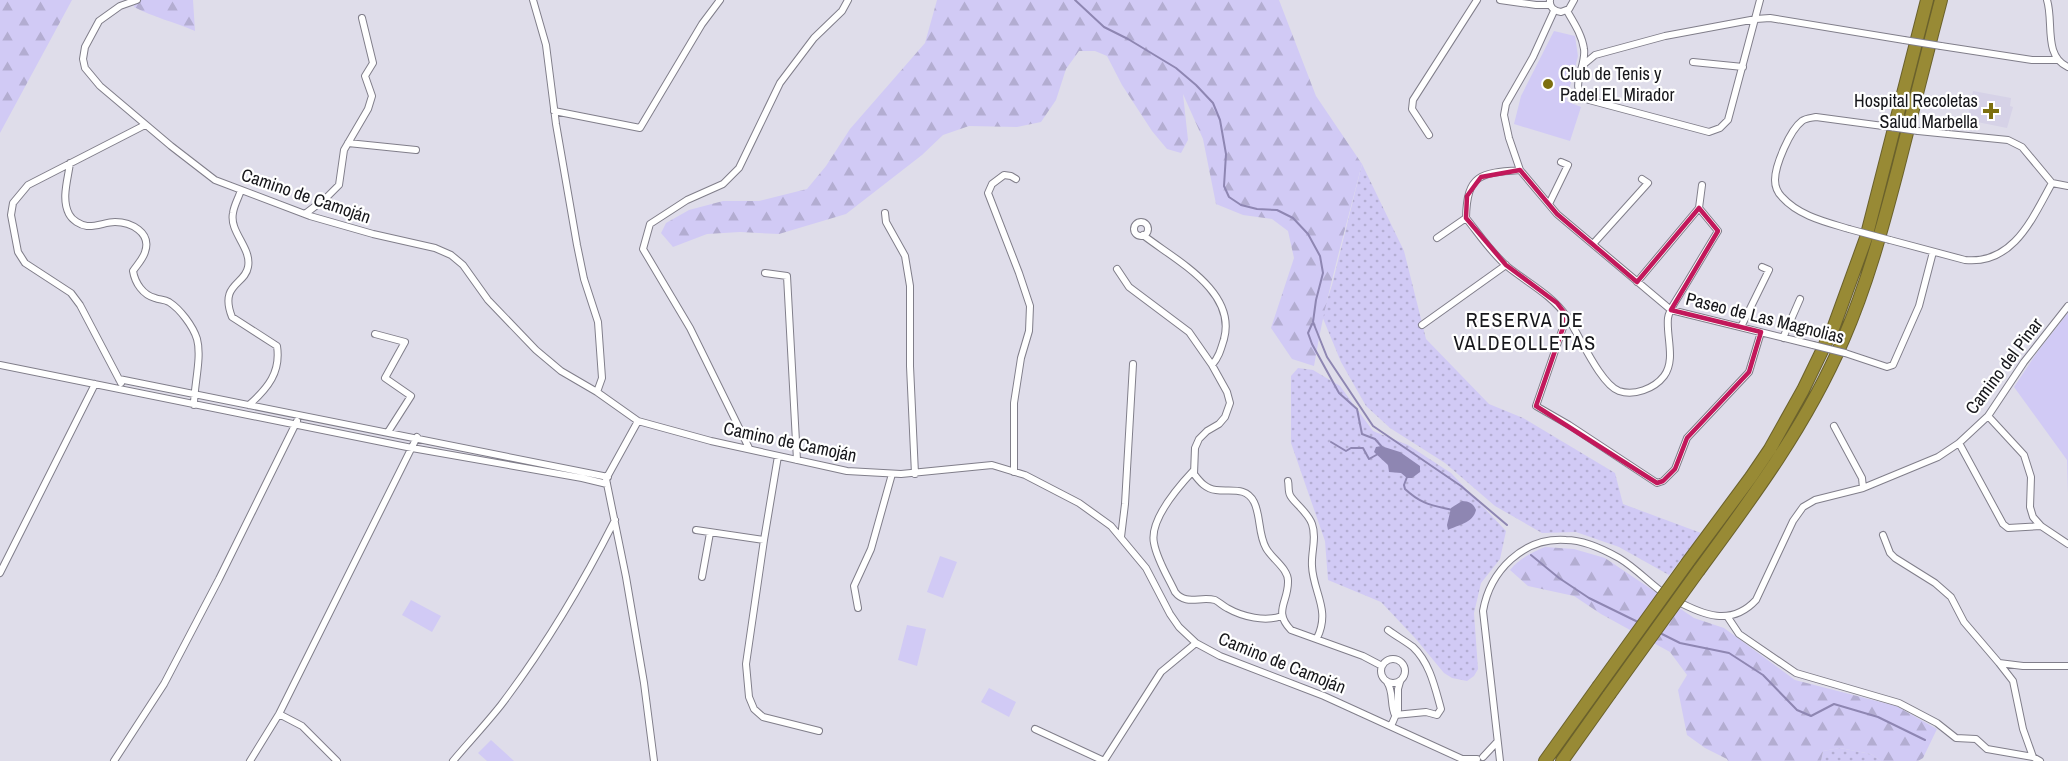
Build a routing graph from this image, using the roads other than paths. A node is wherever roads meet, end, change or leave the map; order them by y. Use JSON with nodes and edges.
{"nodes":[{"id":1,"x":137,"y":0,"type":"edge"},
{"id":2,"x":533,"y":0,"type":"edge"},
{"id":3,"x":720,"y":0,"type":"edge"},
{"id":4,"x":848,"y":0,"type":"edge"},
{"id":5,"x":1477,"y":0,"type":"edge"},
{"id":6,"x":1500,"y":0,"type":"edge"},
{"id":7,"x":1575,"y":0,"type":"edge"},
{"id":8,"x":1760,"y":0,"type":"edge"},
{"id":9,"x":1927,"y":0,"type":"edge"},
{"id":10,"x":1941,"y":0,"type":"edge"},
{"id":11,"x":2047,"y":0,"type":"edge"},
{"id":12,"x":1552,"y":5,"type":"edge"},
{"id":13,"x":1567,"y":11,"type":"junction"},
{"id":14,"x":362,"y":18,"type":"dead end"},
{"id":15,"x":1756,"y":19,"type":"junction"},
{"id":16,"x":1583,"y":40,"type":"junction"},
{"id":17,"x":1595,"y":55,"type":"junction"},
{"id":18,"x":2057,"y":60,"type":"junction"},
{"id":19,"x":1693,"y":62,"type":"dead end"},
{"id":20,"x":1583,"y":65,"type":"junction"},
{"id":21,"x":1743,"y":67,"type":"junction"},
{"id":22,"x":2068,"y":67,"type":"edge"},
{"id":23,"x":554,"y":111,"type":"junction"},
{"id":24,"x":145,"y":124,"type":"junction"},
{"id":25,"x":1429,"y":135,"type":"dead end"},
{"id":26,"x":348,"y":143,"type":"junction"},
{"id":27,"x":416,"y":150,"type":"dead end"},
{"id":28,"x":1561,"y":162,"type":"dead end"},
{"id":29,"x":70,"y":163,"type":"junction"},
{"id":30,"x":1520,"y":170,"type":"junction"},
{"id":31,"x":1016,"y":179,"type":"dead end"},
{"id":32,"x":1642,"y":179,"type":"dead end"},
{"id":33,"x":2052,"y":183,"type":"junction"},
{"id":34,"x":1702,"y":186,"type":"dead end"},
{"id":35,"x":2068,"y":186,"type":"edge"},
{"id":36,"x":241,"y":190,"type":"junction"},
{"id":37,"x":1549,"y":204,"type":"junction"},
{"id":38,"x":1699,"y":208,"type":"junction"},
{"id":39,"x":885,"y":213,"type":"dead end"},
{"id":40,"x":305,"y":214,"type":"junction"},
{"id":41,"x":1466,"y":218,"type":"junction"},
{"id":42,"x":1143,"y":235,"type":"dead end"},
{"id":43,"x":1437,"y":238,"type":"dead end"},
{"id":44,"x":1593,"y":244,"type":"junction"},
{"id":45,"x":1933,"y":252,"type":"junction"},
{"id":46,"x":1506,"y":265,"type":"junction"},
{"id":47,"x":1762,"y":267,"type":"dead end"},
{"id":48,"x":1117,"y":269,"type":"dead end"},
{"id":49,"x":765,"y":273,"type":"dead end"},
{"id":50,"x":1637,"y":282,"type":"junction"},
{"id":51,"x":1800,"y":299,"type":"dead end"},
{"id":52,"x":2068,"y":306,"type":"edge"},
{"id":53,"x":1671,"y":310,"type":"junction"},
{"id":54,"x":1567,"y":316,"type":"junction"},
{"id":55,"x":1422,"y":325,"type":"dead end"},
{"id":56,"x":1741,"y":327,"type":"junction"},
{"id":57,"x":1761,"y":332,"type":"junction"},
{"id":58,"x":375,"y":334,"type":"dead end"},
{"id":59,"x":1783,"y":338,"type":"junction"},
{"id":60,"x":1133,"y":364,"type":"dead end"},
{"id":61,"x":0,"y":365,"type":"edge"},
{"id":62,"x":1212,"y":365,"type":"junction"},
{"id":63,"x":119,"y":379,"type":"junction"},
{"id":64,"x":95,"y":384,"type":"junction"},
{"id":65,"x":123,"y":389,"type":"junction"},
{"id":66,"x":194,"y":393,"type":"junction"},
{"id":67,"x":597,"y":393,"type":"junction"},
{"id":68,"x":194,"y":405,"type":"junction"},
{"id":69,"x":249,"y":405,"type":"junction"},
{"id":70,"x":300,"y":415,"type":"junction"},
{"id":71,"x":1988,"y":416,"type":"junction"},
{"id":72,"x":638,"y":421,"type":"junction"},
{"id":73,"x":296,"y":425,"type":"junction"},
{"id":74,"x":1834,"y":426,"type":"dead end"},
{"id":75,"x":388,"y":432,"type":"junction"},
{"id":76,"x":417,"y":437,"type":"junction"},
{"id":77,"x":1959,"y":443,"type":"junction"},
{"id":78,"x":412,"y":448,"type":"junction"},
{"id":79,"x":749,"y":448,"type":"junction"},
{"id":80,"x":778,"y":456,"type":"junction"},
{"id":81,"x":797,"y":460,"type":"junction"},
{"id":82,"x":1194,"y":470,"type":"junction"},
{"id":83,"x":1014,"y":472,"type":"junction"},
{"id":84,"x":892,"y":474,"type":"junction"},
{"id":85,"x":915,"y":474,"type":"junction"},
{"id":86,"x":607,"y":480,"type":"junction"},
{"id":87,"x":1288,"y":481,"type":"dead end"},
{"id":88,"x":1863,"y":488,"type":"junction"},
{"id":89,"x":615,"y":520,"type":"junction"},
{"id":90,"x":2040,"y":526,"type":"junction"},
{"id":91,"x":696,"y":530,"type":"dead end"},
{"id":92,"x":710,"y":532,"type":"junction"},
{"id":93,"x":1883,"y":535,"type":"dead end"},
{"id":94,"x":1121,"y":537,"type":"junction"},
{"id":95,"x":764,"y":540,"type":"junction"},
{"id":96,"x":2068,"y":544,"type":"edge"},
{"id":97,"x":0,"y":573,"type":"edge"},
{"id":98,"x":702,"y":577,"type":"dead end"},
{"id":99,"x":858,"y":608,"type":"dead end"},
{"id":100,"x":1282,"y":616,"type":"junction"},
{"id":101,"x":1727,"y":616,"type":"junction"},
{"id":102,"x":1388,"y":630,"type":"dead end"},
{"id":103,"x":1317,"y":638,"type":"junction"},
{"id":104,"x":1196,"y":643,"type":"junction"},
{"id":105,"x":1999,"y":663,"type":"junction"},
{"id":106,"x":1382,"y":666,"type":"junction"},
{"id":107,"x":2068,"y":666,"type":"edge"},
{"id":108,"x":1401,"y":681,"type":"junction"},
{"id":109,"x":1387,"y":682,"type":"junction"},
{"id":110,"x":279,"y":714,"type":"junction"},
{"id":111,"x":1395,"y":715,"type":"junction"},
{"id":112,"x":1391,"y":726,"type":"junction"},
{"id":113,"x":1035,"y":729,"type":"dead end"},
{"id":114,"x":819,"y":731,"type":"dead end"},
{"id":115,"x":1497,"y":742,"type":"junction"},
{"id":116,"x":2033,"y":757,"type":"junction"},
{"id":117,"x":1481,"y":759,"type":"edge"},
{"id":118,"x":1462,"y":760,"type":"edge"},
{"id":119,"x":114,"y":761,"type":"edge"},
{"id":120,"x":250,"y":761,"type":"edge"},
{"id":121,"x":338,"y":761,"type":"edge"},
{"id":122,"x":453,"y":761,"type":"edge"},
{"id":123,"x":654,"y":761,"type":"edge"},
{"id":124,"x":1500,"y":761,"type":"edge"},
{"id":125,"x":1545,"y":761,"type":"edge"},
{"id":126,"x":1562,"y":761,"type":"edge"},
{"id":127,"x":2040,"y":761,"type":"edge"}],
"edges":[{"from":1,"to":24,"type":"street","name":"Camino de Camoján"},
{"from":2,"to":23,"type":"street"},
{"from":3,"to":23,"type":"street"},
{"from":4,"to":79,"type":"street"},
{"from":5,"to":25,"type":"street"},
{"from":6,"to":12,"type":"street"},
{"from":7,"to":13,"type":"street"},
{"from":8,"to":15,"type":"street"},
{"from":9,"to":125,"type":"highway","bridge":true},
{"from":10,"to":126,"type":"highway","bridge":true},
{"from":11,"to":18,"type":"street"},
{"from":12,"to":13,"type":"street"},
{"from":12,"to":30,"type":"street","name":"Paseo de Las Magnolias"},
{"from":13,"to":16,"type":"street"},
{"from":14,"to":26,"type":"street"},
{"from":15,"to":17,"type":"street"},
{"from":15,"to":18,"type":"street","bridge":true},
{"from":15,"to":21,"type":"street"},
{"from":16,"to":17,"type":"street"},
{"from":16,"to":20,"type":"street"},
{"from":17,"to":20,"type":"street"},
{"from":18,"to":22,"type":"street"},
{"from":19,"to":21,"type":"street"},
{"from":20,"to":21,"type":"street"},
{"from":23,"to":67,"type":"street"},
{"from":24,"to":29,"type":"street"},
{"from":24,"to":36,"type":"street","name":"Camino de Camoján"},
{"from":26,"to":27,"type":"street"},
{"from":26,"to":40,"type":"street"},
{"from":28,"to":37,"type":"street"},
{"from":29,"to":63,"type":"street"},
{"from":29,"to":66,"type":"street"},
{"from":30,"to":37,"type":"street","name":"Paseo de Las Magnolias"},
{"from":30,"to":41,"type":"street"},
{"from":31,"to":83,"type":"street"},
{"from":32,"to":44,"type":"street"},
{"from":33,"to":35,"type":"street"},
{"from":33,"to":45,"type":"street"},
{"from":33,"to":45,"type":"street","bridge":true},
{"from":34,"to":38,"type":"street"},
{"from":36,"to":40,"type":"street","name":"Camino de Camoján"},
{"from":36,"to":69,"type":"street"},
{"from":37,"to":44,"type":"street","name":"Paseo de Las Magnolias"},
{"from":38,"to":50,"type":"street"},
{"from":38,"to":53,"type":"street"},
{"from":39,"to":85,"type":"street"},
{"from":40,"to":67,"type":"street","name":"Camino de Camoján"},
{"from":41,"to":43,"type":"street"},
{"from":41,"to":46,"type":"street"},
{"from":42,"to":62,"type":"street"},
{"from":44,"to":50,"type":"street","name":"Paseo de Las Magnolias"},
{"from":45,"to":59,"type":"street","name":"Paseo de Las Magnolias","bridge":true},
{"from":46,"to":54,"type":"street"},
{"from":46,"to":55,"type":"street"},
{"from":47,"to":56,"type":"street"},
{"from":48,"to":62,"type":"street"},
{"from":49,"to":81,"type":"street"},
{"from":50,"to":53,"type":"street","name":"Paseo de Las Magnolias"},
{"from":51,"to":59,"type":"street"},
{"from":52,"to":71,"type":"street","name":"Camino del Pinar"},
{"from":53,"to":54,"type":"street"},
{"from":53,"to":56,"type":"street","name":"Paseo de Las Magnolias"},
{"from":54,"to":57,"type":"street"},
{"from":56,"to":57,"type":"street","name":"Paseo de Las Magnolias"},
{"from":57,"to":59,"type":"street","name":"Paseo de Las Magnolias"},
{"from":58,"to":75,"type":"street"},
{"from":60,"to":94,"type":"street"},
{"from":61,"to":64,"type":"street"},
{"from":62,"to":82,"type":"street"},
{"from":63,"to":65,"type":"street"},
{"from":63,"to":66,"type":"street"},
{"from":64,"to":65,"type":"street"},
{"from":64,"to":97,"type":"street"},
{"from":65,"to":68,"type":"street"},
{"from":66,"to":68,"type":"street"},
{"from":66,"to":69,"type":"street"},
{"from":67,"to":72,"type":"street","name":"Camino de Camoján"},
{"from":68,"to":73,"type":"street"},
{"from":69,"to":70,"type":"street"},
{"from":70,"to":73,"type":"street"},
{"from":70,"to":75,"type":"street"},
{"from":71,"to":77,"type":"street","name":"Camino del Pinar"},
{"from":71,"to":90,"type":"street"},
{"from":72,"to":79,"type":"street","name":"Camino de Camoján"},
{"from":72,"to":86,"type":"street"},
{"from":73,"to":78,"type":"street"},
{"from":73,"to":119,"type":"street"},
{"from":74,"to":88,"type":"street"},
{"from":75,"to":76,"type":"street"},
{"from":76,"to":78,"type":"street"},
{"from":76,"to":86,"type":"street"},
{"from":77,"to":88,"type":"street","name":"Camino del Pinar"},
{"from":77,"to":90,"type":"street"},
{"from":78,"to":86,"type":"street"},
{"from":78,"to":110,"type":"street"},
{"from":79,"to":80,"type":"street","name":"Camino de Camoján"},
{"from":80,"to":81,"type":"street","name":"Camino de Camoján"},
{"from":80,"to":95,"type":"street"},
{"from":81,"to":84,"type":"street","name":"Camino de Camoján"},
{"from":82,"to":100,"type":"street"},
{"from":82,"to":100,"type":"street"},
{"from":83,"to":85,"type":"street","name":"Camino de Camoján"},
{"from":83,"to":94,"type":"street","name":"Camino de Camoján"},
{"from":84,"to":85,"type":"street","name":"Camino de Camoján"},
{"from":84,"to":99,"type":"street"},
{"from":86,"to":89,"type":"street"},
{"from":87,"to":103,"type":"street"},
{"from":88,"to":101,"type":"street","name":"Camino del Pinar"},
{"from":89,"to":122,"type":"street"},
{"from":89,"to":123,"type":"street"},
{"from":90,"to":96,"type":"street"},
{"from":91,"to":92,"type":"street"},
{"from":92,"to":95,"type":"street"},
{"from":92,"to":98,"type":"street"},
{"from":93,"to":105,"type":"street"},
{"from":94,"to":104,"type":"street","name":"Camino de Camoján"},
{"from":95,"to":114,"type":"street"},
{"from":100,"to":103,"type":"street"},
{"from":101,"to":115,"type":"street"},
{"from":101,"to":116,"type":"street"},
{"from":102,"to":111,"type":"street"},
{"from":103,"to":106,"type":"street"},
{"from":104,"to":112,"type":"street","name":"Camino de Camoján"},
{"from":104,"to":113,"type":"street"},
{"from":105,"to":107,"type":"street"},
{"from":105,"to":116,"type":"street"},
{"from":106,"to":108,"type":"street"},
{"from":106,"to":109,"type":"street"},
{"from":108,"to":109,"type":"street"},
{"from":108,"to":111,"type":"street"},
{"from":109,"to":111,"type":"street"},
{"from":110,"to":120,"type":"street"},
{"from":110,"to":121,"type":"street"},
{"from":111,"to":112,"type":"street"},
{"from":112,"to":118,"type":"street","name":"Camino de Camoján"},
{"from":115,"to":117,"type":"street"},
{"from":115,"to":124,"type":"street"},
{"from":116,"to":127,"type":"street"},
{"from":117,"to":118,"type":"street","name":"Camino de Camoján"}]}
